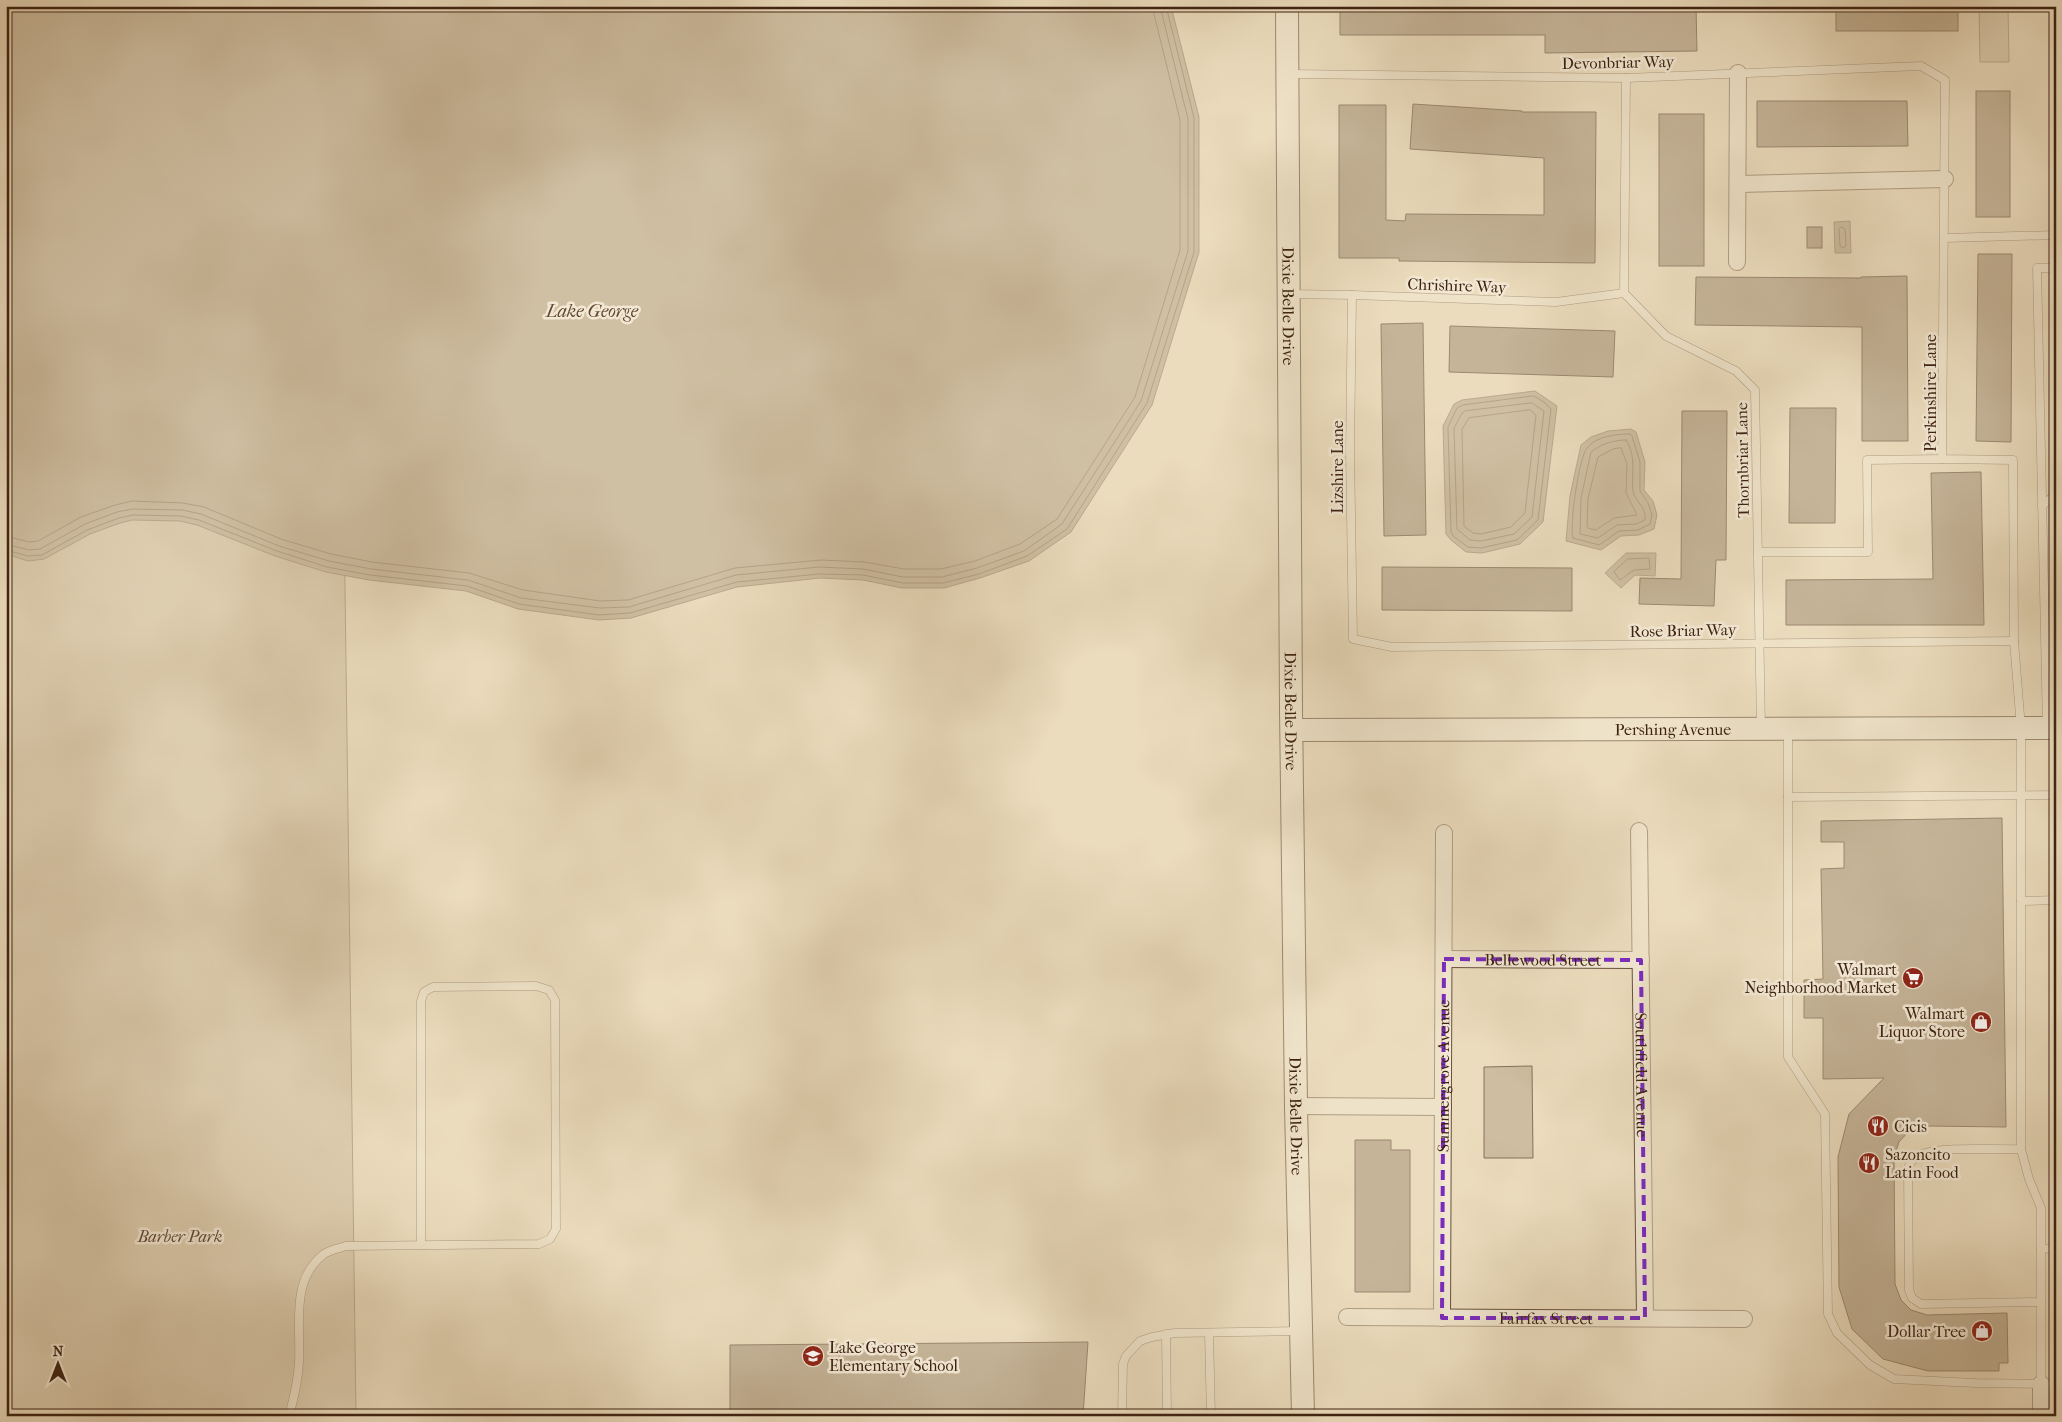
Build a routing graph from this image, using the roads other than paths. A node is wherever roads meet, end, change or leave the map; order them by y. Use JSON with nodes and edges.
{"nodes":[{"id":1,"x":1287,"y":6,"type":"edge"},
{"id":2,"x":1738,"y":73,"type":"junction"},
{"id":3,"x":1288,"y":74,"type":"junction"},
{"id":4,"x":1626,"y":78,"type":"junction"},
{"id":5,"x":1945,"y":80,"type":"joint"},
{"id":6,"x":1945,"y":179,"type":"junction"},
{"id":7,"x":1739,"y":184,"type":"junction"},
{"id":8,"x":2056,"y":235,"type":"edge"},
{"id":9,"x":1945,"y":238,"type":"junction"},
{"id":10,"x":1738,"y":262,"type":"dead end"},
{"id":11,"x":2056,"y":268,"type":"edge"},
{"id":12,"x":1288,"y":294,"type":"junction"},
{"id":13,"x":1624,"y":294,"type":"junction"},
{"id":14,"x":1352,"y":295,"type":"junction"},
{"id":15,"x":1942,"y":459,"type":"junction"},
{"id":16,"x":2056,"y":494,"type":"edge"},
{"id":17,"x":2042,"y":506,"type":"junction"},
{"id":18,"x":1758,"y":552,"type":"junction"},
{"id":19,"x":1353,"y":639,"type":"joint"},
{"id":20,"x":2014,"y":641,"type":"junction"},
{"id":21,"x":1759,"y":643,"type":"junction"},
{"id":22,"x":2021,"y":728,"type":"junction"},
{"id":23,"x":2052,"y":728,"type":"edge"},
{"id":24,"x":1761,"y":729,"type":"junction"},
{"id":25,"x":1788,"y":729,"type":"junction"},
{"id":26,"x":1292,"y":730,"type":"junction"},
{"id":27,"x":2020,"y":795,"type":"junction"},
{"id":28,"x":2056,"y":795,"type":"edge"},
{"id":29,"x":1788,"y":797,"type":"junction"},
{"id":30,"x":1639,"y":831,"type":"dead end"},
{"id":31,"x":1444,"y":833,"type":"dead end"},
{"id":32,"x":2056,"y":900,"type":"edge"},
{"id":33,"x":2021,"y":901,"type":"junction"},
{"id":34,"x":1444,"y":959,"type":"junction"},
{"id":35,"x":1641,"y":960,"type":"junction"},
{"id":36,"x":1296,"y":1106,"type":"junction"},
{"id":37,"x":1443,"y":1107,"type":"junction"},
{"id":38,"x":2021,"y":1149,"type":"junction"},
{"id":39,"x":422,"y":1244,"type":"junction"},
{"id":40,"x":2056,"y":1248,"type":"edge"},
{"id":41,"x":2041,"y":1249,"type":"junction"},
{"id":42,"x":2041,"y":1302,"type":"junction"},
{"id":43,"x":1347,"y":1317,"type":"dead end"},
{"id":44,"x":1442,"y":1318,"type":"junction"},
{"id":45,"x":1646,"y":1318,"type":"junction"},
{"id":46,"x":1744,"y":1319,"type":"dead end"},
{"id":47,"x":1301,"y":1331,"type":"junction"},
{"id":48,"x":1209,"y":1333,"type":"junction"},
{"id":49,"x":1166,"y":1334,"type":"junction"},
{"id":50,"x":2048,"y":1384,"type":"edge"},
{"id":51,"x":289,"y":1416,"type":"edge"},
{"id":52,"x":1122,"y":1416,"type":"edge"},
{"id":53,"x":1167,"y":1416,"type":"edge"},
{"id":54,"x":1211,"y":1416,"type":"edge"},
{"id":55,"x":1303,"y":1416,"type":"edge"},
{"id":56,"x":2041,"y":1416,"type":"edge"}],
"edges":[{"from":1,"to":3,"type":"street","name":"Dixie Belle Drive"},
{"from":2,"to":4,"type":"lane","name":"Devonbriar Way"},
{"from":2,"to":5,"type":"lane","name":"Devonbriar Way"},
{"from":2,"to":7,"type":"street"},
{"from":3,"to":4,"type":"lane","name":"Devonbriar Way"},
{"from":3,"to":12,"type":"street","name":"Dixie Belle Drive"},
{"from":4,"to":13,"type":"lane"},
{"from":5,"to":6,"type":"lane","name":"Perkinshire Lane"},
{"from":6,"to":7,"type":"street"},
{"from":6,"to":9,"type":"lane","name":"Perkinshire Lane"},
{"from":7,"to":10,"type":"street"},
{"from":8,"to":9,"type":"lane"},
{"from":9,"to":15,"type":"lane","name":"Perkinshire Lane"},
{"from":11,"to":17,"type":"lane"},
{"from":12,"to":14,"type":"lane","name":"Chrishire Way"},
{"from":12,"to":26,"type":"street","name":"Dixie Belle Drive"},
{"from":13,"to":14,"type":"lane","name":"Chrishire Way"},
{"from":13,"to":18,"type":"lane","name":"Thornbriar Lane"},
{"from":14,"to":19,"type":"lane","name":"Lizshire Lane"},
{"from":15,"to":18,"type":"lane"},
{"from":15,"to":20,"type":"lane","name":"Perkinshire Lane"},
{"from":16,"to":17,"type":"lane"},
{"from":17,"to":23,"type":"lane"},
{"from":18,"to":21,"type":"lane","name":"Thornbriar Lane"},
{"from":19,"to":21,"type":"lane","name":"Rose Briar Way"},
{"from":20,"to":21,"type":"lane","name":"Rose Briar Way"},
{"from":20,"to":22,"type":"lane","name":"Perkinshire Lane"},
{"from":21,"to":24,"type":"lane","name":"Thornbriar Lane"},
{"from":22,"to":23,"type":"street","name":"Pershing Avenue"},
{"from":22,"to":25,"type":"street","name":"Pershing Avenue"},
{"from":22,"to":27,"type":"lane","name":"Perkinshire Lane"},
{"from":24,"to":25,"type":"street","name":"Pershing Avenue"},
{"from":24,"to":26,"type":"street","name":"Pershing Avenue"},
{"from":25,"to":29,"type":"lane"},
{"from":26,"to":36,"type":"street","name":"Dixie Belle Drive"},
{"from":27,"to":28,"type":"lane"},
{"from":27,"to":29,"type":"lane"},
{"from":27,"to":33,"type":"lane","name":"Perkinshire Lane"},
{"from":29,"to":50,"type":"lane"},
{"from":30,"to":35,"type":"street","name":"Southfield Avenue"},
{"from":31,"to":34,"type":"street","name":"Summergrove Avenue"},
{"from":32,"to":33,"type":"lane"},
{"from":33,"to":38,"type":"lane","name":"Perkinshire Lane"},
{"from":34,"to":35,"type":"street","name":"Bellewood Street"},
{"from":34,"to":37,"type":"street","name":"Summergrove Avenue"},
{"from":35,"to":45,"type":"street","name":"Southfield Avenue"},
{"from":36,"to":37,"type":"street"},
{"from":36,"to":47,"type":"street","name":"Dixie Belle Drive"},
{"from":37,"to":44,"type":"street","name":"Summergrove Avenue"},
{"from":38,"to":41,"type":"lane","name":"Perkinshire Lane"},
{"from":38,"to":42,"type":"lane"},
{"from":39,"to":39,"type":"lane"},
{"from":39,"to":51,"type":"lane"},
{"from":40,"to":41,"type":"lane"},
{"from":41,"to":42,"type":"lane","name":"Perkinshire Lane"},
{"from":42,"to":50,"type":"lane","name":"Perkinshire Lane"},
{"from":43,"to":44,"type":"street","name":"Fairfax Street"},
{"from":44,"to":45,"type":"street","name":"Fairfax Street"},
{"from":45,"to":46,"type":"street","name":"Fairfax Street"},
{"from":47,"to":48,"type":"lane"},
{"from":47,"to":55,"type":"street","name":"Dixie Belle Drive"},
{"from":48,"to":49,"type":"lane"},
{"from":48,"to":54,"type":"lane"},
{"from":49,"to":52,"type":"lane"},
{"from":49,"to":53,"type":"lane"},
{"from":50,"to":56,"type":"street"}]}
